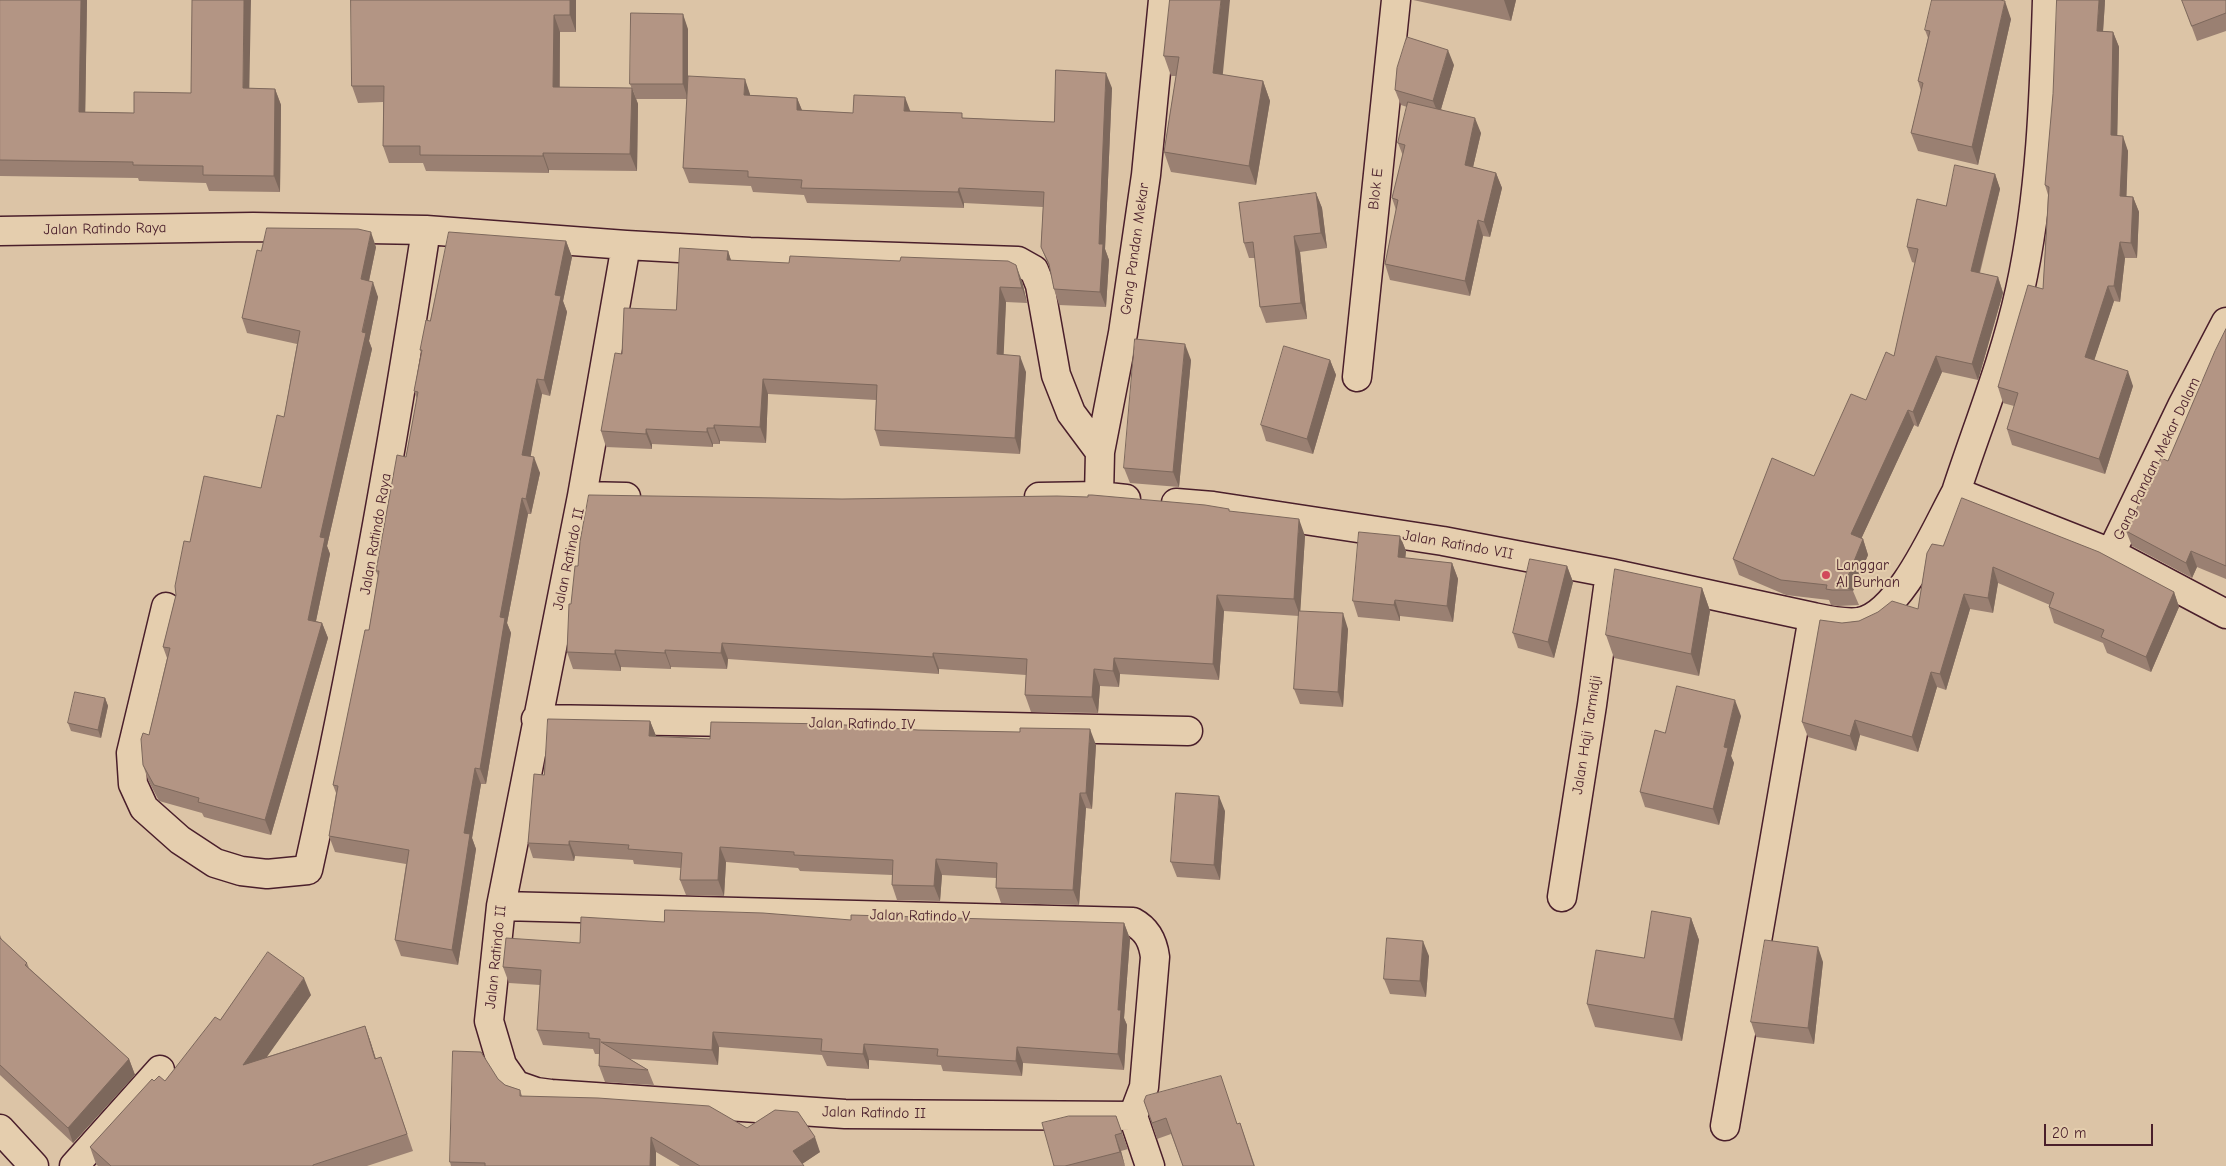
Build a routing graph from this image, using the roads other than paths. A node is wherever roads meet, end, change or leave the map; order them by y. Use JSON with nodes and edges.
{"nodes":[{"id":1,"x":1163,"y":0,"type":"edge"},
{"id":2,"x":1396,"y":0,"type":"edge"},
{"id":3,"x":2047,"y":0,"type":"edge"},
{"id":4,"x":426,"y":230,"type":"junction"},
{"id":5,"x":0,"y":231,"type":"edge"},
{"id":6,"x":626,"y":246,"type":"junction"},
{"id":7,"x":2226,"y":322,"type":"edge"},
{"id":8,"x":1357,"y":377,"type":"dead end"},
{"id":9,"x":1100,"y":452,"type":"junction"},
{"id":10,"x":1956,"y":492,"type":"junction"},
{"id":11,"x":582,"y":496,"type":"junction"},
{"id":12,"x":1099,"y":496,"type":"junction"},
{"id":13,"x":651,"y":497,"type":"edge"},
{"id":14,"x":1012,"y":498,"type":"edge"},
{"id":15,"x":2111,"y":553,"type":"junction"},
{"id":16,"x":1610,"y":573,"type":"junction"},
{"id":17,"x":166,"y":607,"type":"dead end"},
{"id":18,"x":2226,"y":614,"type":"edge"},
{"id":19,"x":1813,"y":617,"type":"junction"},
{"id":20,"x":536,"y":719,"type":"junction"},
{"id":21,"x":1188,"y":731,"type":"dead end"},
{"id":22,"x":1562,"y":897,"type":"dead end"},
{"id":23,"x":501,"y":906,"type":"junction"},
{"id":24,"x":160,"y":1070,"type":"dead end"},
{"id":25,"x":1132,"y":1116,"type":"junction"},
{"id":26,"x":1725,"y":1126,"type":"dead end"},
{"id":27,"x":0,"y":1128,"type":"edge"},
{"id":28,"x":34,"y":1166,"type":"edge"},
{"id":29,"x":74,"y":1166,"type":"edge"},
{"id":30,"x":1150,"y":1166,"type":"edge"}],
"edges":[{"from":1,"to":9,"type":"street","name":"Gang Pandan Mekar"},
{"from":2,"to":8,"type":"street","name":"Blok E"},
{"from":3,"to":10,"type":"street"},
{"from":4,"to":5,"type":"street","name":"Jalan Ratindo Raya"},
{"from":4,"to":6,"type":"street"},
{"from":4,"to":17,"type":"street","name":"Jalan Ratindo Raya"},
{"from":6,"to":9,"type":"street"},
{"from":6,"to":11,"type":"street","name":"Jalan Ratindo II"},
{"from":7,"to":15,"type":"street","name":"Gang Pandan Mekar Dalam"},
{"from":9,"to":12,"type":"street","name":"Gang Pandan Mekar"},
{"from":10,"to":15,"type":"street","name":"Gang Pandan Mekar Dalam"},
{"from":10,"to":19,"type":"street"},
{"from":11,"to":13,"type":"street"},
{"from":11,"to":20,"type":"street","name":"Jalan Ratindo II"},
{"from":12,"to":14,"type":"street","name":"Jalan Ratindo VII"},
{"from":12,"to":16,"type":"street","name":"Jalan Ratindo VII"},
{"from":15,"to":18,"type":"street"},
{"from":16,"to":19,"type":"street","name":"Jalan Ratindo VII"},
{"from":16,"to":22,"type":"street","name":"Jalan Haji Tarmidji"},
{"from":19,"to":26,"type":"street"},
{"from":20,"to":21,"type":"street","name":"Jalan Ratindo IV"},
{"from":20,"to":23,"type":"street","name":"Jalan Ratindo II"},
{"from":23,"to":25,"type":"street","name":"Jalan Ratindo II"},
{"from":23,"to":25,"type":"street","name":"Jalan Ratindo V"},
{"from":24,"to":29,"type":"street"},
{"from":25,"to":30,"type":"street"},
{"from":27,"to":28,"type":"street"}]}
